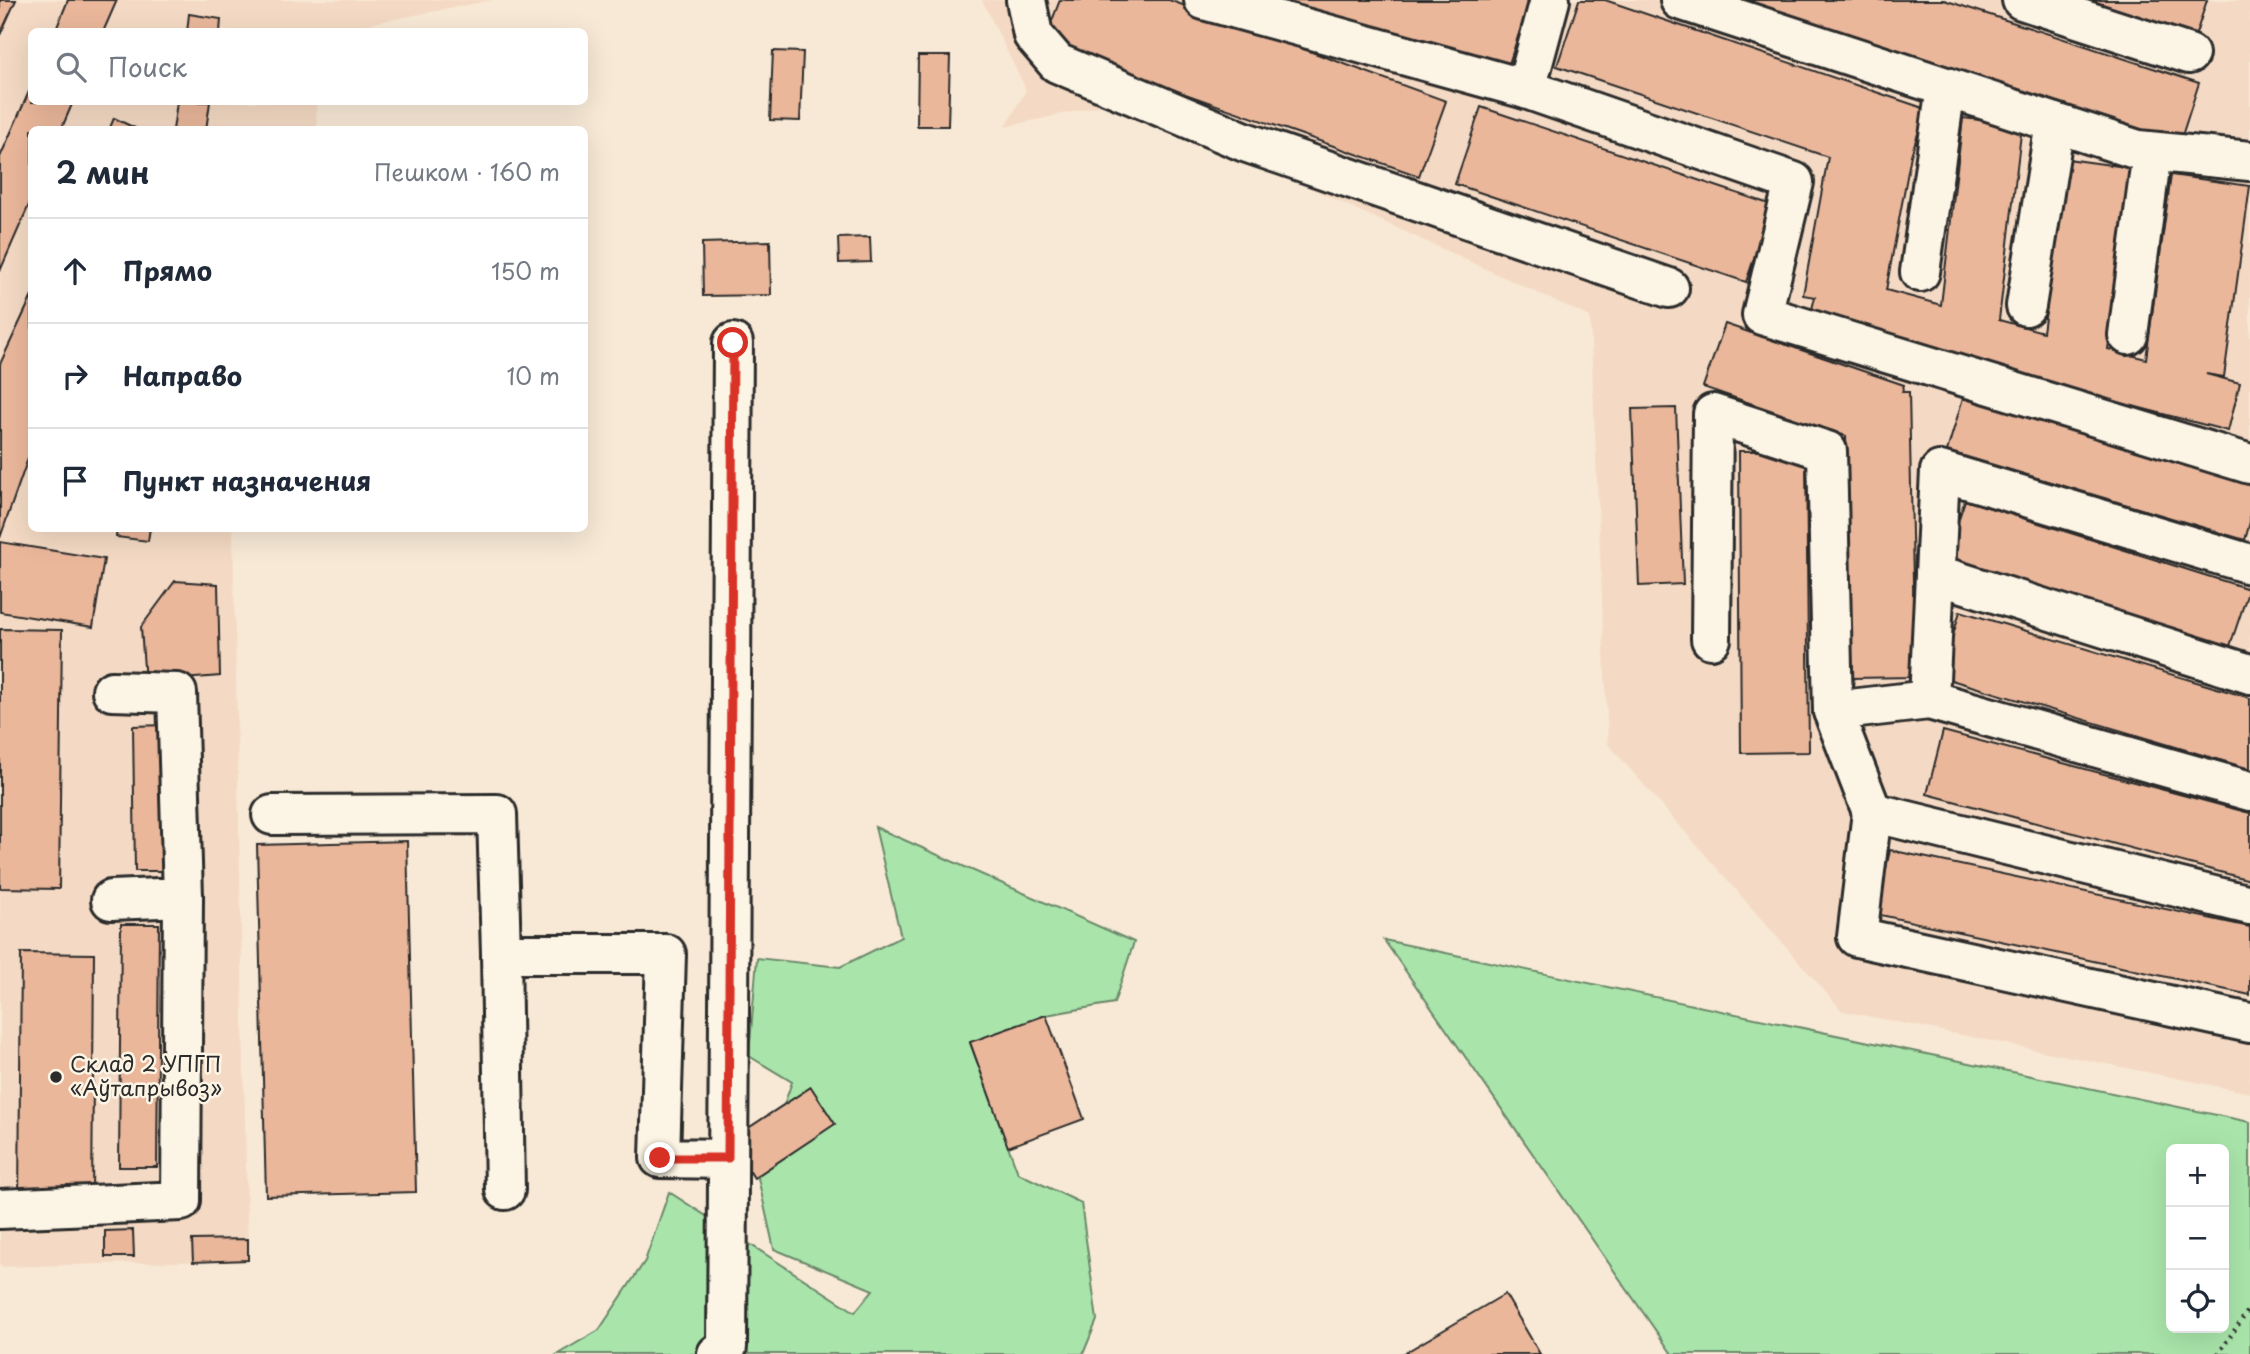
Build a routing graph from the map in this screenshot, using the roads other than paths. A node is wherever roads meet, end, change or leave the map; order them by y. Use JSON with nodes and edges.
{"nodes":[{"id":1,"x":1026,"y":0,"type":"edge"},
{"id":2,"x":1204,"y":0,"type":"edge"},
{"id":3,"x":1550,"y":0,"type":"edge"},
{"id":4,"x":1680,"y":0,"type":"edge"},
{"id":5,"x":2022,"y":0,"type":"edge"},
{"id":6,"x":2189,"y":54,"type":"dead end"},
{"id":7,"x":1946,"y":87,"type":"junction"},
{"id":8,"x":1526,"y":89,"type":"junction"},
{"id":9,"x":2055,"y":123,"type":"junction"},
{"id":10,"x":2152,"y":152,"type":"junction"},
{"id":11,"x":2250,"y":161,"type":"edge"},
{"id":12,"x":1920,"y":271,"type":"dead end"},
{"id":13,"x":1669,"y":288,"type":"dead end"},
{"id":14,"x":2026,"y":306,"type":"dead end"},
{"id":15,"x":2128,"y":335,"type":"dead end"},
{"id":16,"x":733,"y":343,"type":"dead end"},
{"id":17,"x":2250,"y":464,"type":"edge"},
{"id":18,"x":2250,"y":564,"type":"edge"},
{"id":19,"x":1935,"y":574,"type":"junction"},
{"id":20,"x":1711,"y":639,"type":"dead end"},
{"id":21,"x":2250,"y":674,"type":"edge"},
{"id":22,"x":111,"y":691,"type":"dead end"},
{"id":23,"x":1929,"y":700,"type":"junction"},
{"id":24,"x":1833,"y":712,"type":"junction"},
{"id":25,"x":2250,"y":791,"type":"edge"},
{"id":26,"x":1872,"y":812,"type":"junction"},
{"id":27,"x":272,"y":815,"type":"dead end"},
{"id":28,"x":183,"y":897,"type":"junction"},
{"id":29,"x":111,"y":900,"type":"dead end"},
{"id":30,"x":2250,"y":905,"type":"edge"},
{"id":31,"x":501,"y":954,"type":"junction"},
{"id":32,"x":2250,"y":1023,"type":"edge"},
{"id":33,"x":728,"y":1158,"type":"junction"},
{"id":34,"x":505,"y":1190,"type":"dead end"},
{"id":35,"x":0,"y":1209,"type":"edge"},
{"id":36,"x":717,"y":1354,"type":"edge"}],
"edges":[{"from":1,"to":13,"type":"lane"},
{"from":2,"to":8,"type":"lane"},
{"from":3,"to":8,"type":"lane"},
{"from":4,"to":7,"type":"lane"},
{"from":5,"to":6,"type":"lane"},
{"from":7,"to":9,"type":"lane"},
{"from":7,"to":12,"type":"lane"},
{"from":8,"to":17,"type":"lane"},
{"from":9,"to":10,"type":"lane"},
{"from":9,"to":14,"type":"lane"},
{"from":10,"to":11,"type":"lane"},
{"from":10,"to":15,"type":"lane"},
{"from":16,"to":33,"type":"lane"},
{"from":18,"to":19,"type":"lane"},
{"from":19,"to":21,"type":"lane"},
{"from":19,"to":23,"type":"lane"},
{"from":20,"to":24,"type":"lane"},
{"from":22,"to":28,"type":"lane"},
{"from":23,"to":24,"type":"lane"},
{"from":23,"to":25,"type":"lane"},
{"from":24,"to":26,"type":"lane"},
{"from":26,"to":30,"type":"lane"},
{"from":26,"to":32,"type":"lane"},
{"from":27,"to":31,"type":"lane"},
{"from":28,"to":29,"type":"lane"},
{"from":28,"to":35,"type":"lane"},
{"from":31,"to":33,"type":"lane"},
{"from":31,"to":34,"type":"lane"},
{"from":33,"to":36,"type":"lane"}]}
